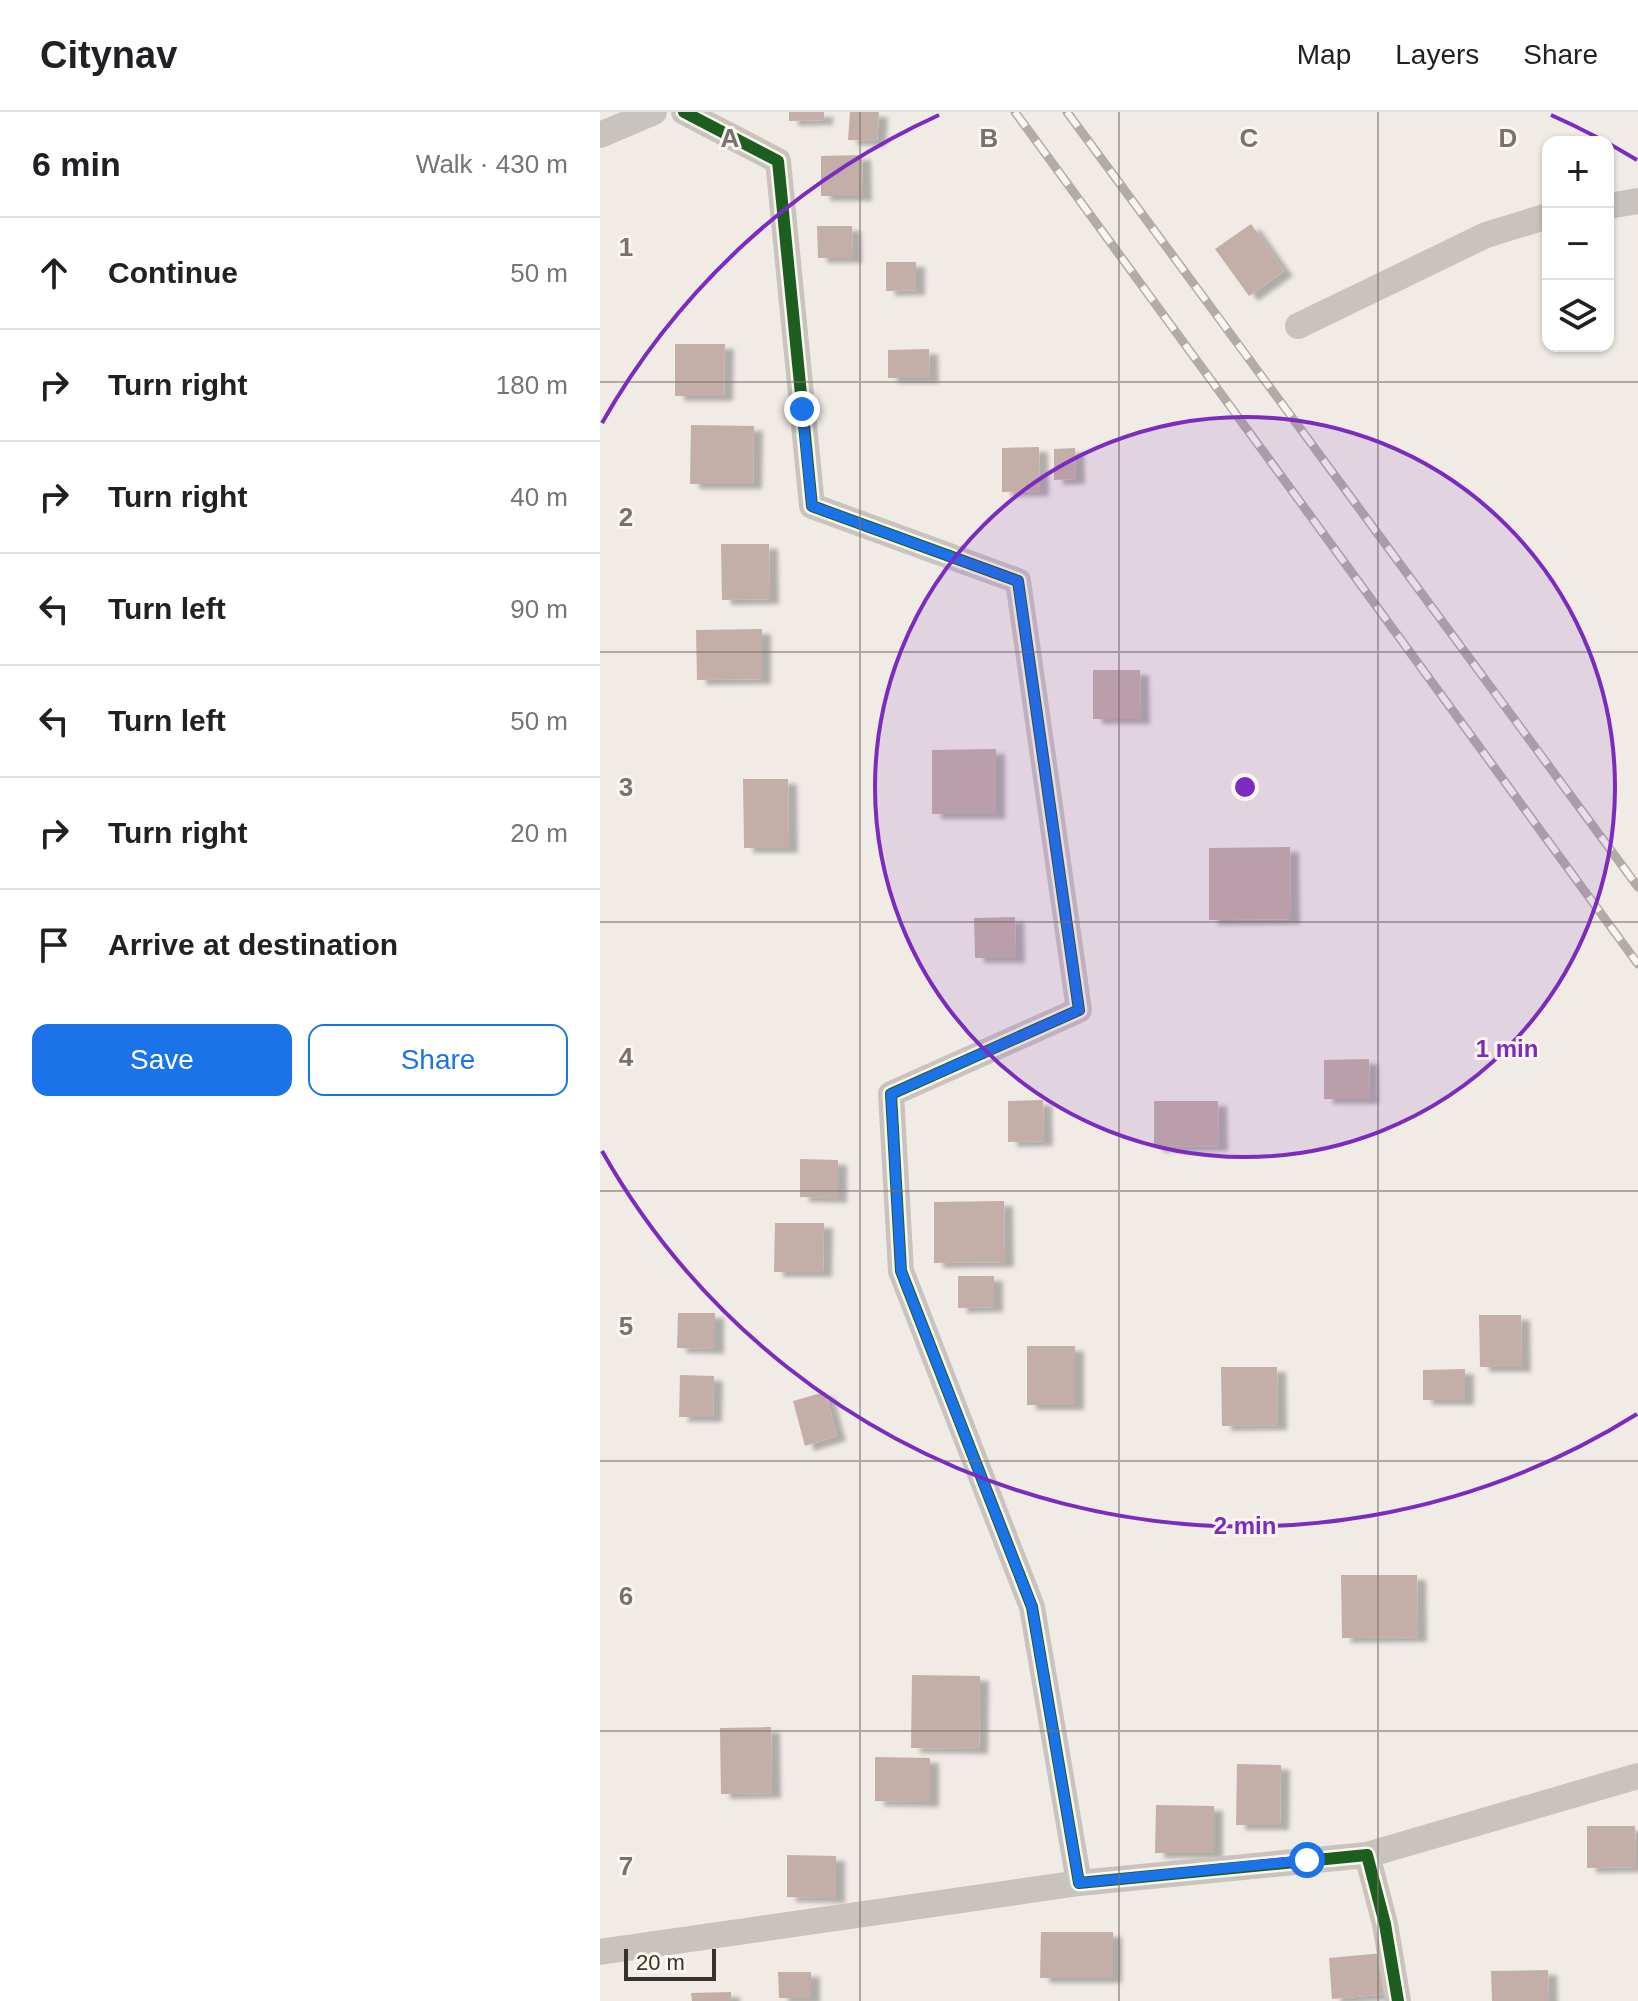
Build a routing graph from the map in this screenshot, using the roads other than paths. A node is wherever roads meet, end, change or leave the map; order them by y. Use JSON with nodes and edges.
{"nodes":[{"id":1,"x":654,"y":112,"type":"edge"},
{"id":2,"x":684,"y":112,"type":"edge"},
{"id":3,"x":600,"y":135,"type":"edge"},
{"id":4,"x":1638,"y":201,"type":"edge"},
{"id":5,"x":1614,"y":205,"type":"edge"},
{"id":6,"x":1542,"y":218,"type":"edge"},
{"id":7,"x":1298,"y":326,"type":"dead end"},
{"id":8,"x":1638,"y":1776,"type":"edge"},
{"id":9,"x":1367,"y":1855,"type":"junction"},
{"id":10,"x":1079,"y":1883,"type":"junction"},
{"id":11,"x":600,"y":1952,"type":"edge"},
{"id":12,"x":1398,"y":2001,"type":"edge"}],
"edges":[{"from":1,"to":3,"type":"street"},
{"from":2,"to":10,"type":"street"},
{"from":4,"to":5,"type":"street"},
{"from":6,"to":7,"type":"street"},
{"from":8,"to":9,"type":"street"},
{"from":9,"to":10,"type":"street"},
{"from":9,"to":12,"type":"street"},
{"from":10,"to":11,"type":"street"}]}
